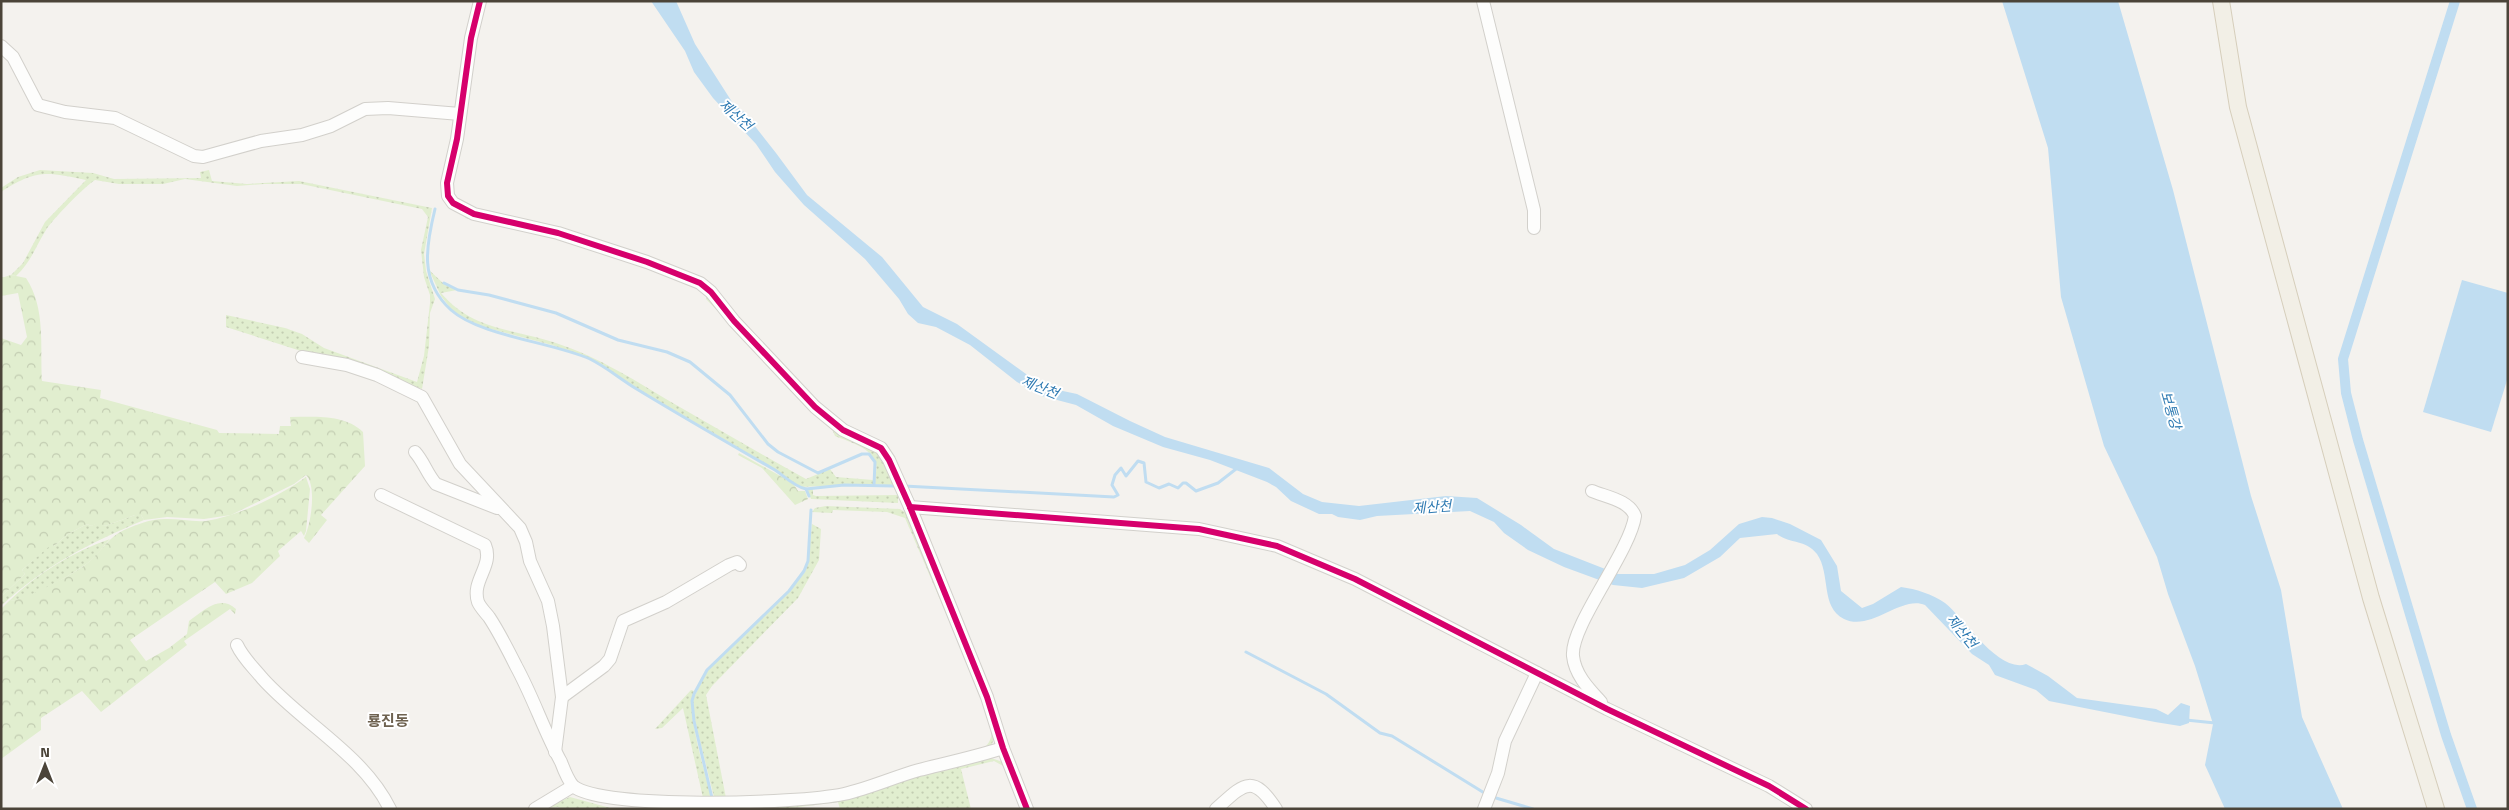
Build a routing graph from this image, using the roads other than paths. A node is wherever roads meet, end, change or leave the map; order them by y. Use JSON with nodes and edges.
{"nodes":[{"id":1,"x":480,"y":1,"type":"edge"},
{"id":2,"x":1483,"y":1,"type":"edge"},
{"id":3,"x":2221,"y":1,"type":"edge"},
{"id":4,"x":1,"y":46,"type":"edge"},
{"id":5,"x":460,"y":114,"type":"junction"},
{"id":6,"x":1534,"y":228,"type":"dead end"},
{"id":7,"x":302,"y":357,"type":"dead end"},
{"id":8,"x":414,"y":452,"type":"dead end"},
{"id":9,"x":1592,"y":491,"type":"dead end"},
{"id":10,"x":381,"y":495,"type":"dead end"},
{"id":11,"x":910,"y":506,"type":"junction"},
{"id":12,"x":502,"y":509,"type":"junction"},
{"id":13,"x":740,"y":565,"type":"dead end"},
{"id":14,"x":237,"y":644,"type":"dead end"},
{"id":15,"x":1537,"y":673,"type":"junction"},
{"id":16,"x":562,"y":698,"type":"junction"},
{"id":17,"x":1607,"y":709,"type":"junction"},
{"id":18,"x":1003,"y":748,"type":"junction"},
{"id":19,"x":555,"y":752,"type":"junction"},
{"id":20,"x":573,"y":786,"type":"junction"},
{"id":21,"x":390,"y":809,"type":"edge"},
{"id":22,"x":535,"y":809,"type":"edge"},
{"id":23,"x":1027,"y":809,"type":"edge"},
{"id":24,"x":1216,"y":809,"type":"edge"},
{"id":25,"x":1276,"y":809,"type":"edge"},
{"id":26,"x":1484,"y":809,"type":"edge"},
{"id":27,"x":1806,"y":809,"type":"edge"},
{"id":28,"x":2436,"y":809,"type":"edge"}],
"edges":[{"from":1,"to":5,"type":"street"},
{"from":2,"to":6,"type":"street"},
{"from":3,"to":28,"type":"main road"},
{"from":4,"to":5,"type":"street"},
{"from":5,"to":11,"type":"street"},
{"from":7,"to":12,"type":"street"},
{"from":8,"to":12,"type":"street"},
{"from":9,"to":17,"type":"street"},
{"from":10,"to":19,"type":"street"},
{"from":11,"to":15,"type":"street"},
{"from":11,"to":18,"type":"street"},
{"from":12,"to":16,"type":"street"},
{"from":13,"to":16,"type":"street"},
{"from":14,"to":21,"type":"street"},
{"from":15,"to":17,"type":"street"},
{"from":15,"to":26,"type":"street"},
{"from":16,"to":19,"type":"street"},
{"from":17,"to":27,"type":"street"},
{"from":18,"to":20,"type":"street"},
{"from":18,"to":23,"type":"street"},
{"from":19,"to":20,"type":"street"},
{"from":20,"to":22,"type":"street"},
{"from":24,"to":25,"type":"street"}]}
